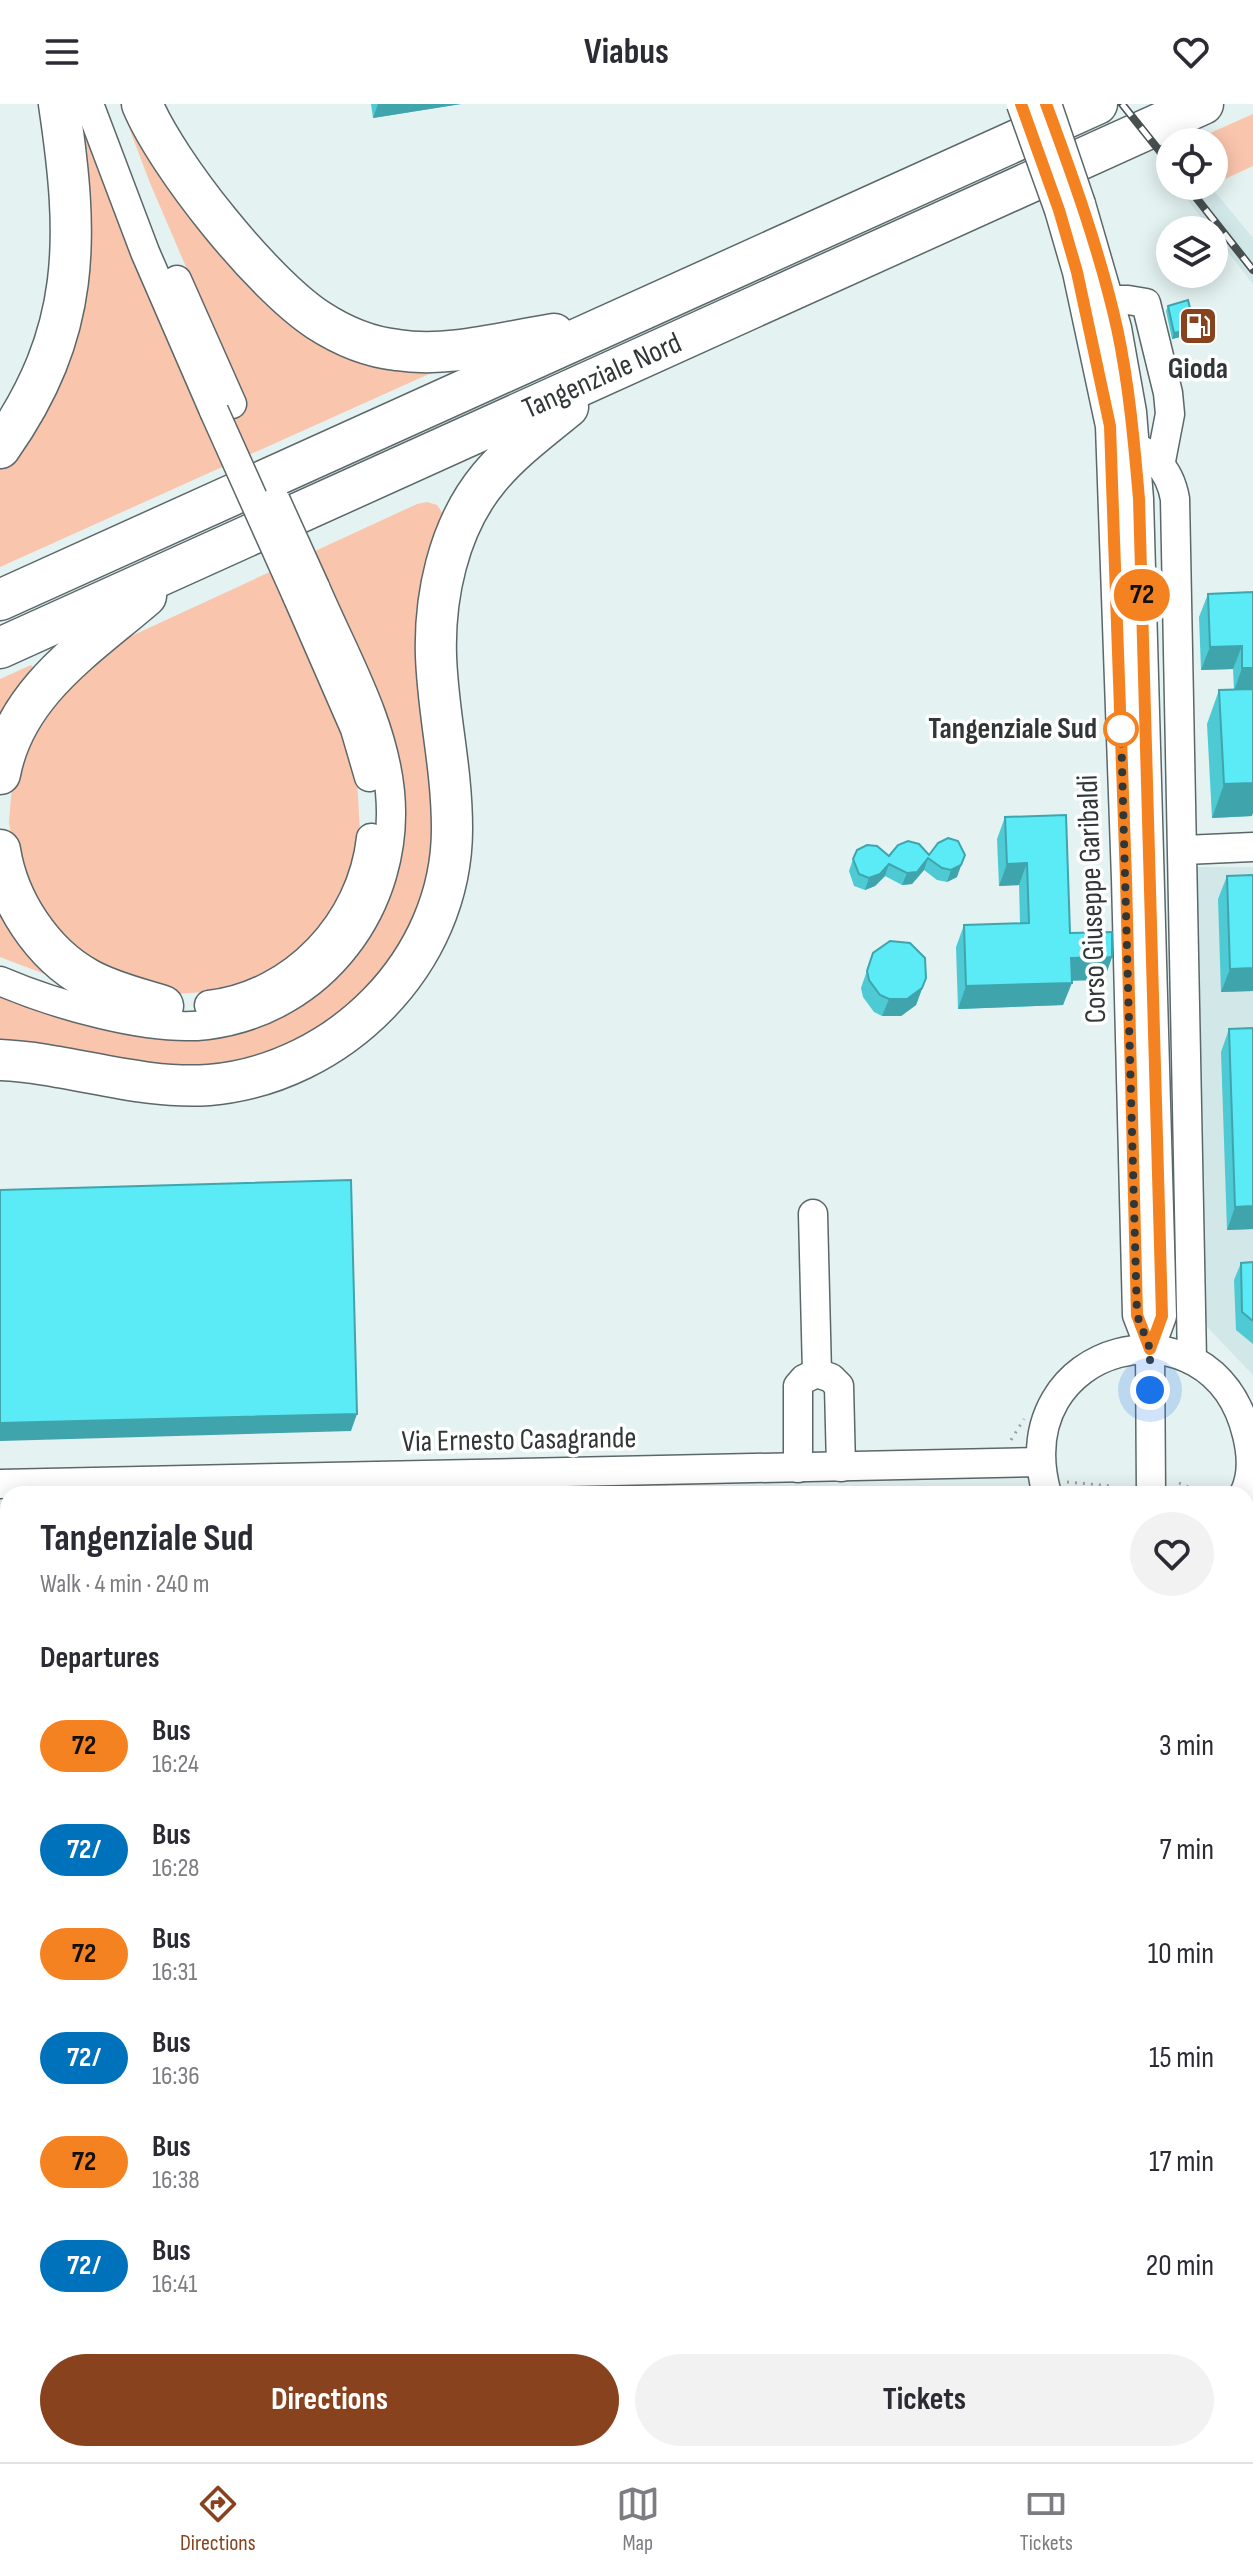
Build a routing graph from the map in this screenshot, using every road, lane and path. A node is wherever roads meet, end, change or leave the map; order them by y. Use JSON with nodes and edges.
{"nodes":[{"id":1,"x":59,"y":104,"type":"edge"},
{"id":2,"x":89,"y":104,"type":"edge"},
{"id":3,"x":107,"y":104,"type":"edge"},
{"id":4,"x":142,"y":104,"type":"edge"},
{"id":5,"x":1021,"y":104,"type":"edge"},
{"id":6,"x":1047,"y":104,"type":"edge"},
{"id":7,"x":1097,"y":104,"type":"edge"},
{"id":8,"x":1203,"y":104,"type":"edge"},
{"id":9,"x":1070,"y":207,"type":"junction"},
{"id":10,"x":1109,"y":300,"type":"junction"},
{"id":11,"x":601,"y":327,"type":"junction"},
{"id":12,"x":610,"y":371,"type":"junction"},
{"id":13,"x":223,"y":408,"type":"junction"},
{"id":14,"x":1123,"y":446,"type":"junction"},
{"id":15,"x":0,"y":448,"type":"edge"},
{"id":16,"x":1160,"y":466,"type":"junction"},
{"id":17,"x":179,"y":567,"type":"junction"},
{"id":18,"x":306,"y":592,"type":"junction"},
{"id":19,"x":0,"y":600,"type":"edge"},
{"id":20,"x":0,"y":648,"type":"edge"},
{"id":21,"x":0,"y":774,"type":"edge"},
{"id":22,"x":1253,"y":847,"type":"edge"},
{"id":23,"x":0,"y":850,"type":"edge"},
{"id":24,"x":1184,"y":850,"type":"junction"},
{"id":25,"x":0,"y":964,"type":"edge"},
{"id":26,"x":0,"y":981,"type":"edge"},
{"id":27,"x":163,"y":1006,"type":"junction"},
{"id":28,"x":0,"y":1060,"type":"edge"},
{"id":29,"x":813,"y":1214,"type":"dead end"},
{"id":30,"x":1150,"y":1349,"type":"junction"},
{"id":31,"x":1192,"y":1360,"type":"junction"},
{"id":32,"x":817,"y":1373,"type":"junction"},
{"id":33,"x":1025,"y":1417,"type":"dead end"},
{"id":34,"x":1252,"y":1454,"type":"edge"},
{"id":35,"x":1010,"y":1463,"type":"junction"},
{"id":36,"x":841,"y":1467,"type":"junction"},
{"id":37,"x":798,"y":1468,"type":"junction"},
{"id":38,"x":1043,"y":1479,"type":"edge"},
{"id":39,"x":1179,"y":1483,"type":"dead end"},
{"id":40,"x":0,"y":1484,"type":"edge"},
{"id":41,"x":424,"y":1485,"type":"edge"},
{"id":42,"x":307,"y":1486,"type":"edge"},
{"id":43,"x":1112,"y":1486,"type":"dead end"},
{"id":44,"x":1151,"y":1486,"type":"edge"},
{"id":45,"x":1186,"y":1486,"type":"edge"},
{"id":46,"x":1248,"y":1486,"type":"edge"}],
"edges":[{"from":1,"to":15,"type":"highway"},
{"from":2,"to":13,"type":"street"},
{"from":3,"to":13,"type":"street"},
{"from":4,"to":11,"type":"highway"},
{"from":5,"to":9,"type":"street","name":"Corso Giuseppe Garibaldi","bridge":true},
{"from":6,"to":9,"type":"street","name":"Corso Giuseppe Garibaldi","bridge":true},
{"from":7,"to":11,"type":"highway","name":"Tangenziale Nord"},
{"from":8,"to":12,"type":"highway","name":"Tangenziale Nord"},
{"from":9,"to":10,"type":"street","name":"Corso Giuseppe Garibaldi"},
{"from":9,"to":14,"type":"street","name":"Corso Giuseppe Garibaldi"},
{"from":10,"to":14,"type":"street","name":"Corso Giuseppe Garibaldi"},
{"from":10,"to":16,"type":"street"},
{"from":11,"to":19,"type":"highway","name":"Tangenziale Nord"},
{"from":12,"to":17,"type":"highway","name":"Tangenziale Nord"},
{"from":12,"to":28,"type":"highway"},
{"from":13,"to":18,"type":"street","bridge":true},
{"from":14,"to":16,"type":"street"},
{"from":14,"to":30,"type":"street","name":"Corso Giuseppe Garibaldi"},
{"from":16,"to":24,"type":"street"},
{"from":17,"to":20,"type":"highway","name":"Tangenziale Nord"},
{"from":17,"to":21,"type":"highway"},
{"from":18,"to":26,"type":"street"},
{"from":18,"to":27,"type":"street"},
{"from":22,"to":24,"type":"street"},
{"from":23,"to":27,"type":"highway"},
{"from":24,"to":31,"type":"street"},
{"from":25,"to":27,"type":"street"},
{"from":29,"to":32,"type":"street"},
{"from":30,"to":31,"type":"street"},
{"from":30,"to":38,"type":"street"},
{"from":30,"to":44,"type":"street","name":"Corso Giuseppe Garibaldi"},
{"from":31,"to":34,"type":"street"},
{"from":32,"to":36,"type":"street"},
{"from":32,"to":37,"type":"street"},
{"from":33,"to":35,"type":"path"},
{"from":34,"to":46,"type":"street"},
{"from":35,"to":36,"type":"street","name":"Via Ernesto Casagrande"},
{"from":35,"to":38,"type":"street","name":"Via Ernesto Casagrande"},
{"from":36,"to":37,"type":"street","name":"Via Ernesto Casagrande"},
{"from":37,"to":41,"type":"street","name":"Via Ernesto Casagrande"},
{"from":38,"to":43,"type":"path"},
{"from":39,"to":45,"type":"path"},
{"from":40,"to":42,"type":"street","name":"Via Ernesto Casagrande"},
{"from":41,"to":42,"type":"street","name":"Via Ernesto Casagrande"}]}
